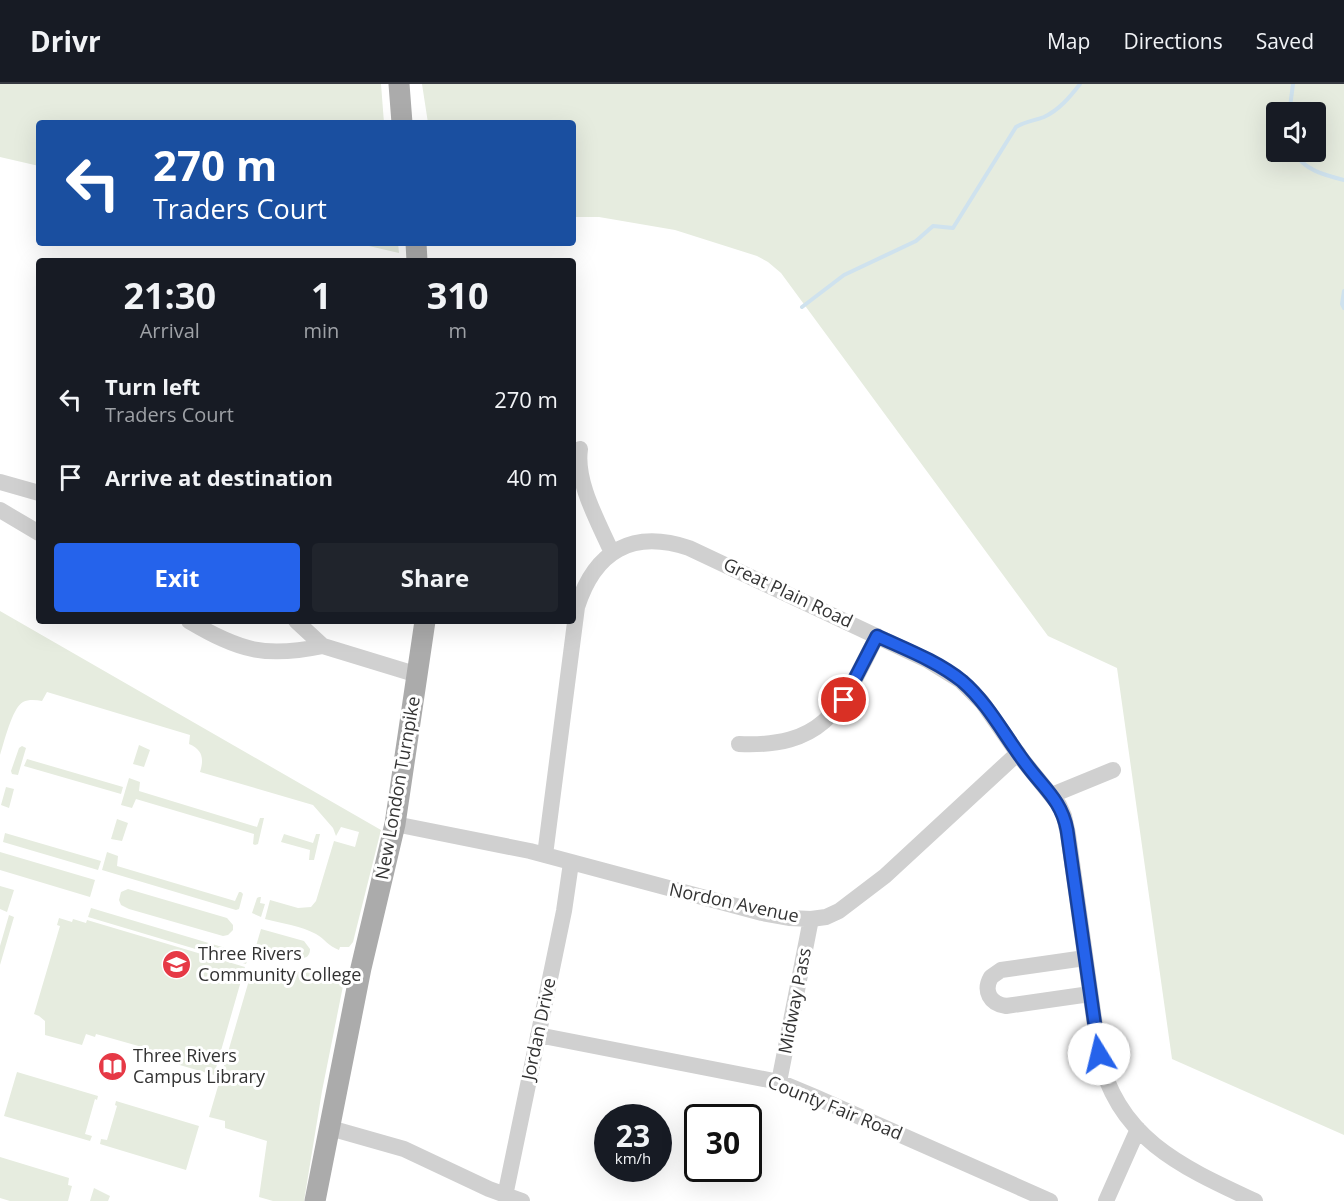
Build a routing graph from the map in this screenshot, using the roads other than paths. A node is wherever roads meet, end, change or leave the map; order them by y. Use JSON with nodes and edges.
{"nodes":[{"id":1,"x":399,"y":84,"type":"edge"},
{"id":2,"x":402,"y":120,"type":"edge"},
{"id":3,"x":580,"y":449,"type":"dead end"},
{"id":4,"x":0,"y":482,"type":"edge"},
{"id":5,"x":36,"y":492,"type":"edge"},
{"id":6,"x":0,"y":510,"type":"edge"},
{"id":7,"x":36,"y":531,"type":"edge"},
{"id":8,"x":612,"y":553,"type":"junction"},
{"id":9,"x":576,"y":611,"type":"edge"},
{"id":10,"x":194,"y":624,"type":"edge"},
{"id":11,"x":299,"y":624,"type":"edge"},
{"id":12,"x":425,"y":624,"type":"edge"},
{"id":13,"x":574,"y":624,"type":"edge"},
{"id":14,"x":877,"y":636,"type":"junction"},
{"id":15,"x":323,"y":646,"type":"junction"},
{"id":16,"x":418,"y":675,"type":"junction"},
{"id":17,"x":739,"y":744,"type":"dead end"},
{"id":18,"x":1018,"y":753,"type":"junction"},
{"id":19,"x":1113,"y":770,"type":"dead end"},
{"id":20,"x":1052,"y":795,"type":"junction"},
{"id":21,"x":395,"y":824,"type":"junction"},
{"id":22,"x":545,"y":855,"type":"junction"},
{"id":23,"x":571,"y":863,"type":"junction"},
{"id":24,"x":811,"y":919,"type":"junction"},
{"id":25,"x":1085,"y":958,"type":"junction"},
{"id":26,"x":1090,"y":994,"type":"junction"},
{"id":27,"x":538,"y":1035,"type":"junction"},
{"id":28,"x":779,"y":1083,"type":"junction"},
{"id":29,"x":330,"y":1128,"type":"junction"},
{"id":30,"x":1138,"y":1129,"type":"junction"},
{"id":31,"x":505,"y":1196,"type":"junction"},
{"id":32,"x":315,"y":1201,"type":"edge"},
{"id":33,"x":522,"y":1201,"type":"edge"},
{"id":34,"x":1050,"y":1201,"type":"edge"},
{"id":35,"x":1106,"y":1201,"type":"edge"},
{"id":36,"x":1255,"y":1201,"type":"edge"}],
"edges":[{"from":1,"to":2,"type":"main road"},
{"from":3,"to":8,"type":"street"},
{"from":4,"to":5,"type":"street"},
{"from":6,"to":7,"type":"street"},
{"from":8,"to":9,"type":"street","name":"Great Plain Road"},
{"from":8,"to":14,"type":"street","name":"Great Plain Road"},
{"from":10,"to":15,"type":"street"},
{"from":11,"to":15,"type":"street"},
{"from":12,"to":16,"type":"main road","name":"New London Turnpike"},
{"from":13,"to":22,"type":"street","name":"Great Plain Road"},
{"from":14,"to":17,"type":"street"},
{"from":14,"to":18,"type":"street","name":"Great Plain Road"},
{"from":15,"to":16,"type":"street"},
{"from":16,"to":21,"type":"main road","name":"New London Turnpike"},
{"from":18,"to":20,"type":"street","name":"Great Plain Road"},
{"from":18,"to":24,"type":"street","name":"Nordon Avenue"},
{"from":19,"to":20,"type":"street"},
{"from":20,"to":25,"type":"street","name":"Great Plain Road"},
{"from":21,"to":22,"type":"street","name":"Nordon Avenue"},
{"from":21,"to":29,"type":"main road","name":"New London Turnpike"},
{"from":22,"to":23,"type":"street","name":"Nordon Avenue"},
{"from":23,"to":24,"type":"street","name":"Nordon Avenue"},
{"from":23,"to":27,"type":"street","name":"Jordan Drive"},
{"from":24,"to":28,"type":"street","name":"Midway Pass"},
{"from":25,"to":26,"type":"street","name":"Great Plain Road"},
{"from":25,"to":26,"type":"street"},
{"from":26,"to":30,"type":"street","name":"Great Plain Road"},
{"from":27,"to":28,"type":"street","name":"County Fair Road"},
{"from":27,"to":31,"type":"street","name":"Jordan Drive"},
{"from":28,"to":34,"type":"street","name":"County Fair Road"},
{"from":29,"to":31,"type":"street"},
{"from":29,"to":32,"type":"main road","name":"New London Turnpike"},
{"from":30,"to":35,"type":"street"},
{"from":30,"to":36,"type":"street","name":"Great Plain Road"},
{"from":31,"to":33,"type":"street"}]}
